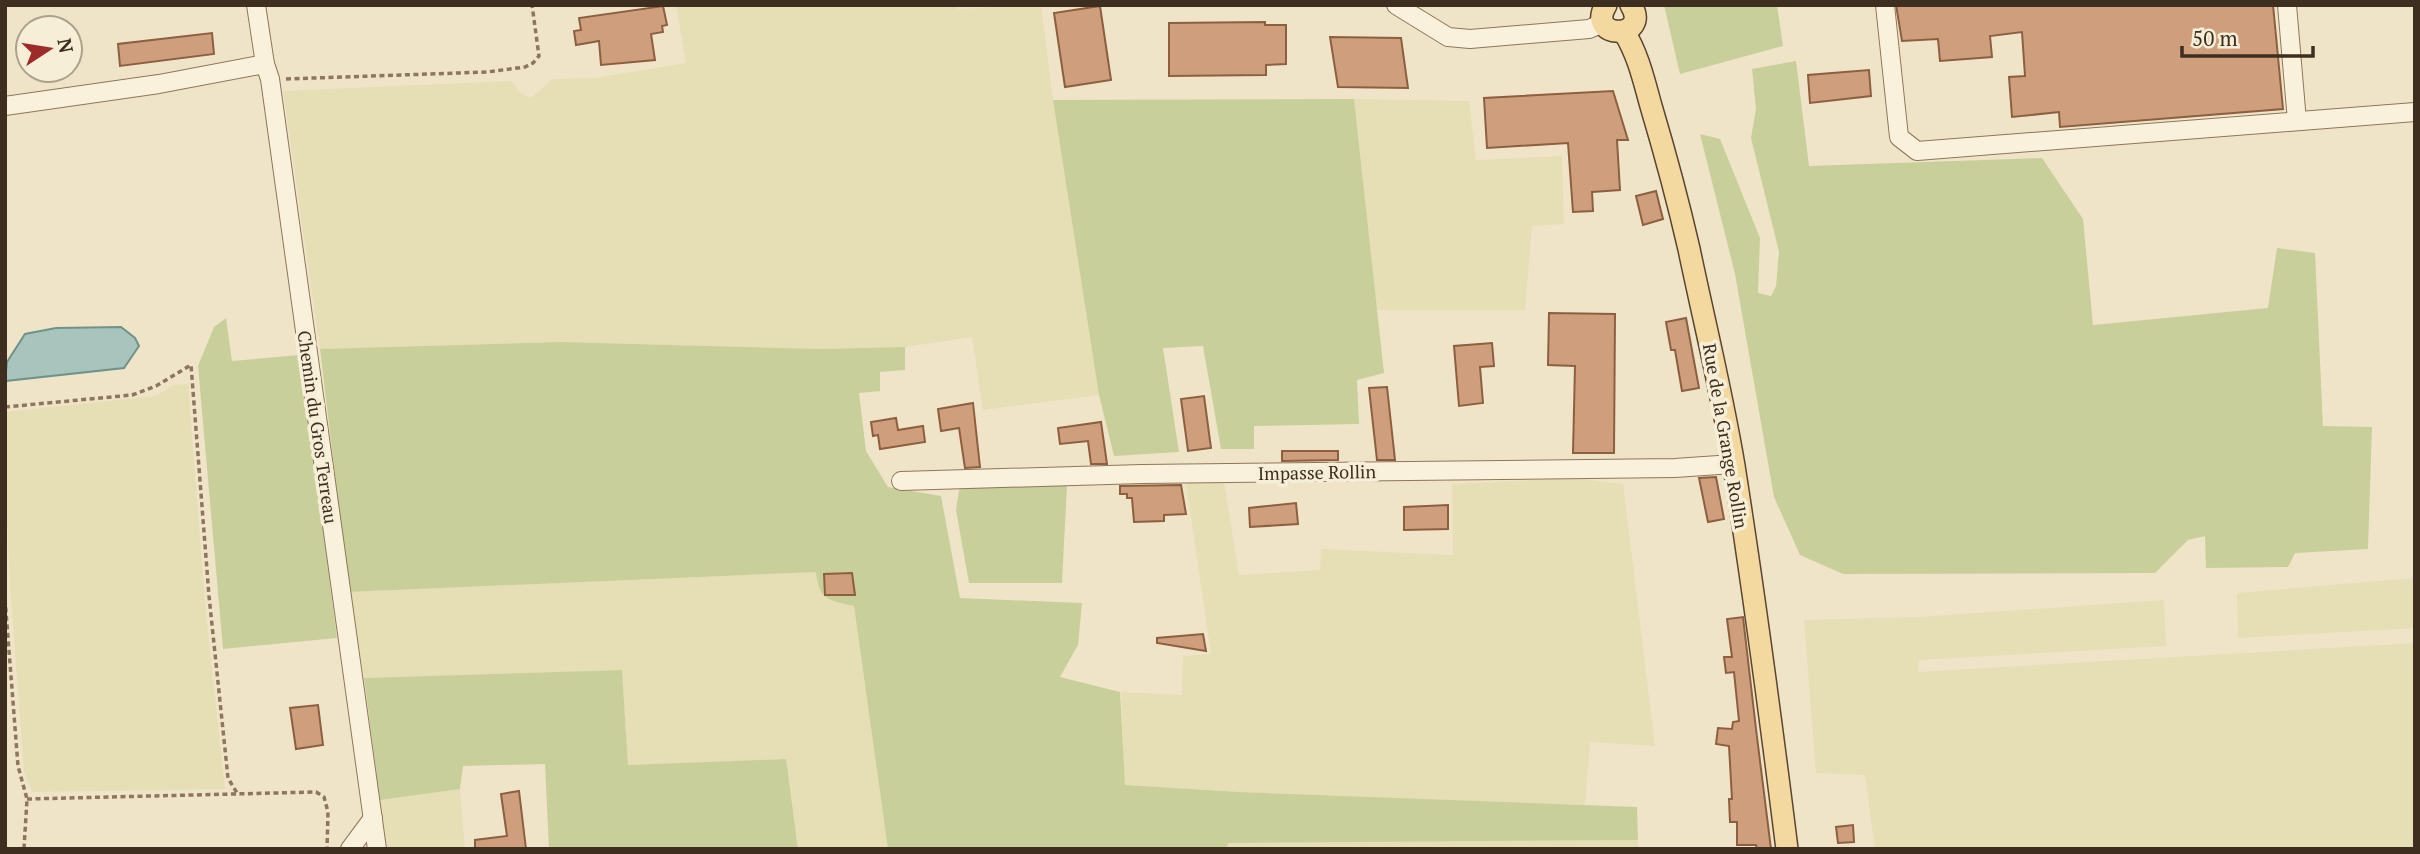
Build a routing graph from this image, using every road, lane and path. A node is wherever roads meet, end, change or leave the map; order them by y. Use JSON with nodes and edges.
{"nodes":[{"id":1,"x":256,"y":5,"type":"edge"},
{"id":2,"x":532,"y":5,"type":"edge"},
{"id":3,"x":1396,"y":5,"type":"edge"},
{"id":4,"x":1631,"y":5,"type":"edge"},
{"id":5,"x":1885,"y":5,"type":"edge"},
{"id":6,"x":2287,"y":5,"type":"edge"},
{"id":7,"x":1605,"y":14,"type":"edge"},
{"id":8,"x":1624,"y":32,"type":"junction"},
{"id":9,"x":267,"y":72,"type":"junction"},
{"id":10,"x":5,"y":106,"type":"edge"},
{"id":11,"x":2415,"y":112,"type":"edge"},
{"id":12,"x":2297,"y":121,"type":"junction"},
{"id":13,"x":5,"y":407,"type":"edge"},
{"id":14,"x":1734,"y":464,"type":"junction"},
{"id":15,"x":901,"y":481,"type":"dead end"},
{"id":16,"x":5,"y":600,"type":"edge"},
{"id":17,"x":237,"y":793,"type":"junction"},
{"id":18,"x":27,"y":799,"type":"junction"},
{"id":19,"x":373,"y":818,"type":"junction"},
{"id":20,"x":24,"y":849,"type":"edge"},
{"id":21,"x":327,"y":849,"type":"edge"},
{"id":22,"x":350,"y":849,"type":"edge"},
{"id":23,"x":377,"y":849,"type":"edge"},
{"id":24,"x":1787,"y":849,"type":"edge"}],
"edges":[{"from":1,"to":9,"type":"street","name":"Chemin du Gros Terreau"},
{"from":2,"to":9,"type":"path"},
{"from":3,"to":7,"type":"street"},
{"from":4,"to":8,"type":"main road"},
{"from":5,"to":12,"type":"street"},
{"from":6,"to":12,"type":"street"},
{"from":7,"to":8,"type":"main road"},
{"from":8,"to":14,"type":"main road","name":"Rue de la Grange Rollin"},
{"from":9,"to":10,"type":"street"},
{"from":9,"to":19,"type":"street","name":"Chemin du Gros Terreau"},
{"from":11,"to":12,"type":"street"},
{"from":13,"to":17,"type":"path"},
{"from":14,"to":15,"type":"street","name":"Impasse Rollin"},
{"from":14,"to":24,"type":"main road","name":"Rue de la Grange Rollin"},
{"from":16,"to":18,"type":"path"},
{"from":17,"to":18,"type":"path"},
{"from":17,"to":21,"type":"path"},
{"from":18,"to":20,"type":"path"},
{"from":19,"to":22,"type":"street"},
{"from":19,"to":23,"type":"street","name":"Chemin du Gros Terreau"}]}
